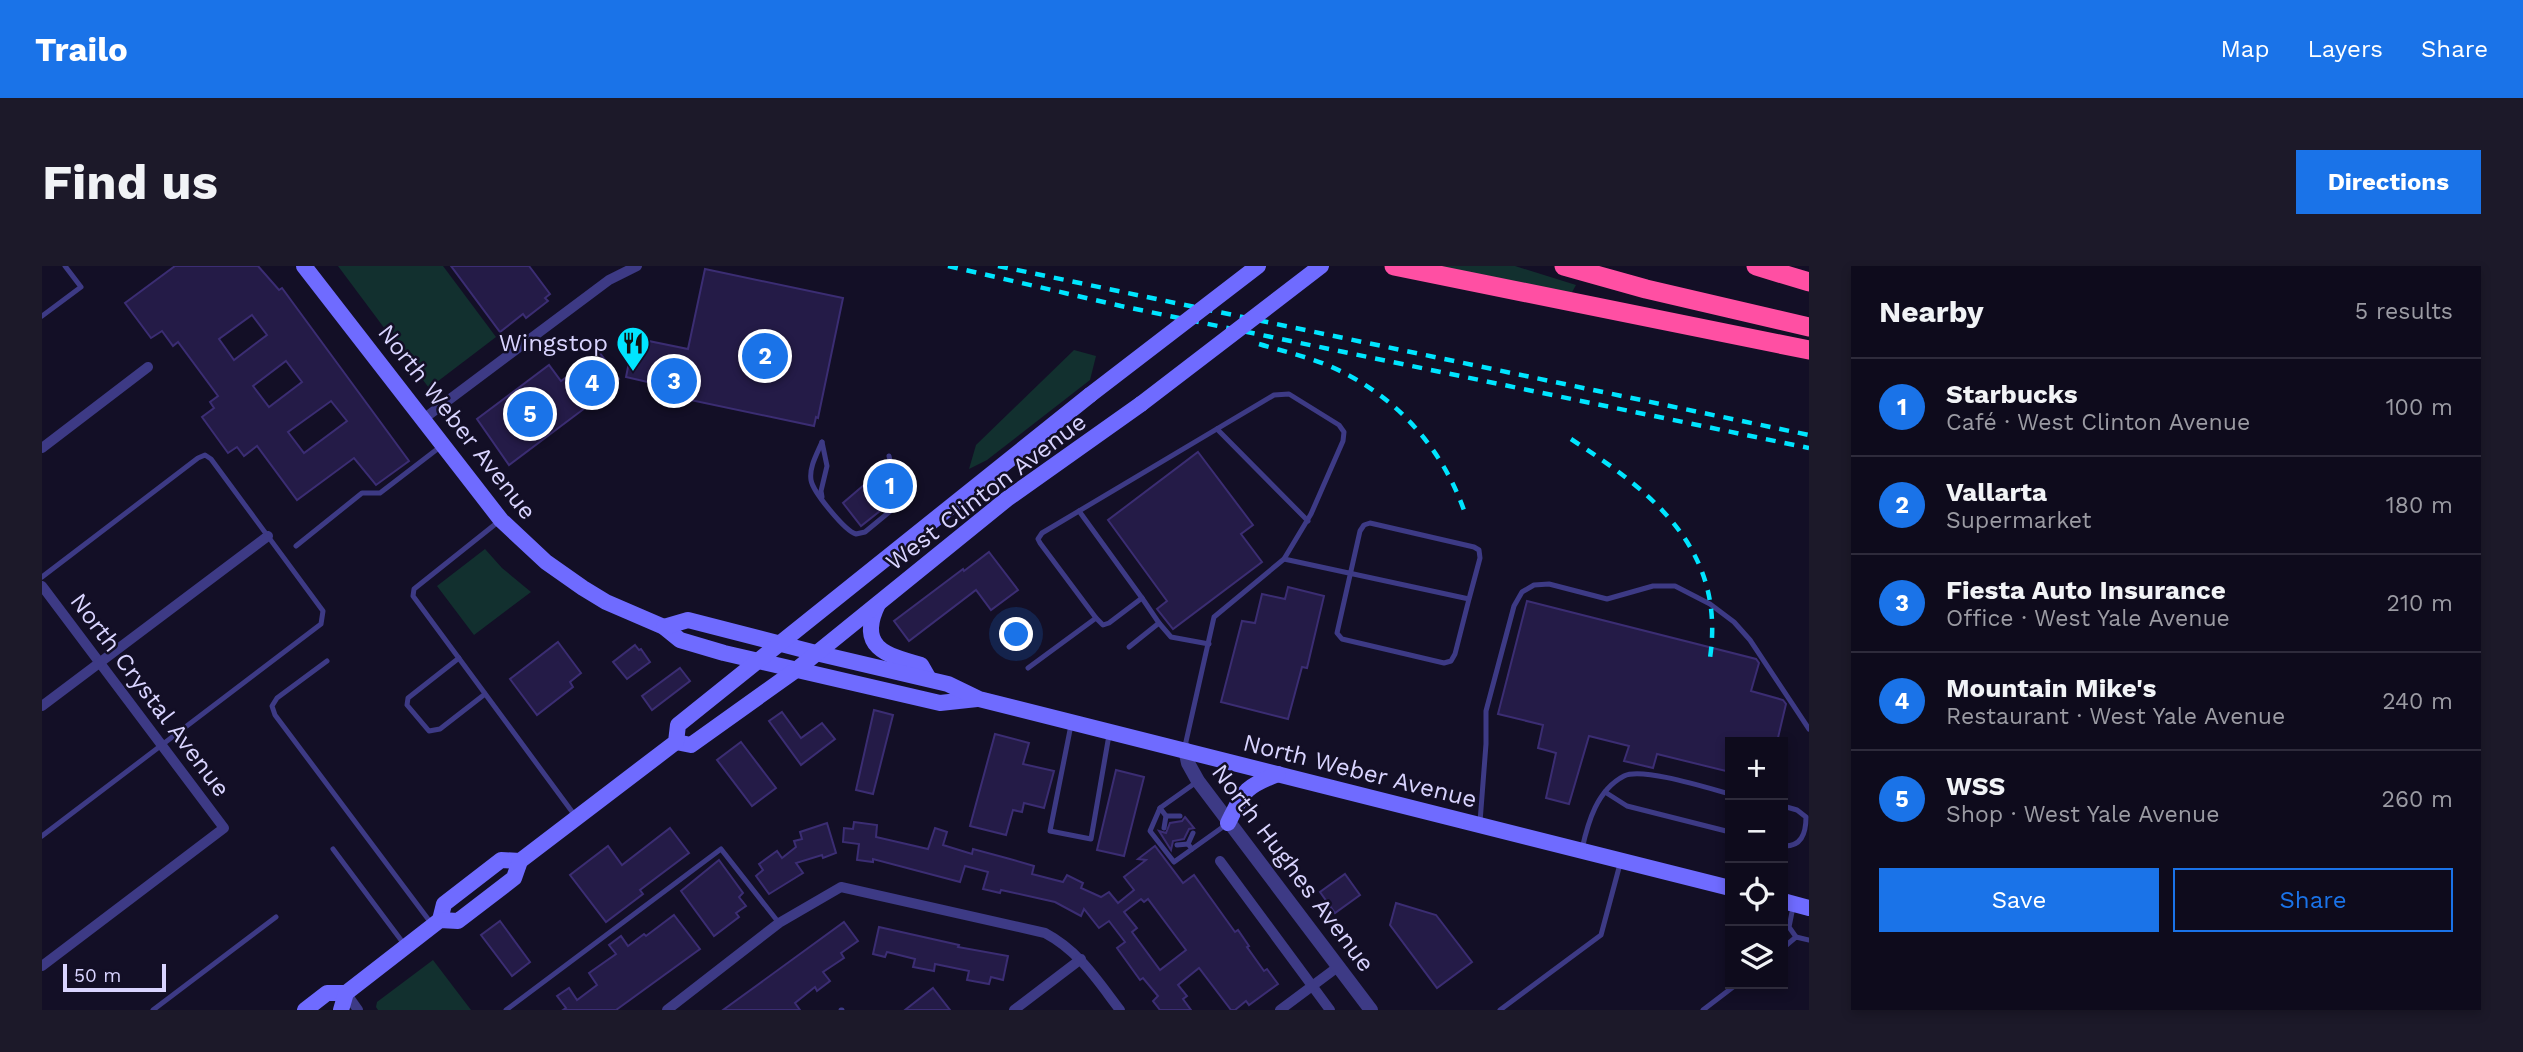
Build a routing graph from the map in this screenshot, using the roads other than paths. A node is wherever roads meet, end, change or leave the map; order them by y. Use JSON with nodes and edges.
{"nodes":[{"id":1,"x":65,"y":266,"type":"edge"},
{"id":2,"x":304,"y":266,"type":"edge"},
{"id":3,"x":637,"y":266,"type":"edge"},
{"id":4,"x":1258,"y":266,"type":"edge"},
{"id":5,"x":1321,"y":266,"type":"edge"},
{"id":6,"x":1394,"y":266,"type":"edge"},
{"id":7,"x":1564,"y":266,"type":"edge"},
{"id":8,"x":1756,"y":266,"type":"edge"},
{"id":9,"x":1809,"y":282,"type":"edge"},
{"id":10,"x":42,"y":316,"type":"edge"},
{"id":11,"x":1809,"y":327,"type":"edge"},
{"id":12,"x":1809,"y":350,"type":"edge"},
{"id":13,"x":148,"y":368,"type":"dead end"},
{"id":14,"x":422,"y":419,"type":"junction"},
{"id":15,"x":1217,"y":429,"type":"junction"},
{"id":16,"x":443,"y":445,"type":"junction"},
{"id":17,"x":42,"y":448,"type":"edge"},
{"id":18,"x":889,"y":456,"type":"dead end"},
{"id":19,"x":822,"y":500,"type":"junction"},
{"id":20,"x":1079,"y":511,"type":"junction"},
{"id":21,"x":501,"y":520,"type":"junction"},
{"id":22,"x":1308,"y":521,"type":"junction"},
{"id":23,"x":268,"y":536,"type":"junction"},
{"id":24,"x":296,"y":547,"type":"dead end"},
{"id":25,"x":1284,"y":559,"type":"junction"},
{"id":26,"x":1349,"y":573,"type":"junction"},
{"id":27,"x":42,"y":577,"type":"edge"},
{"id":28,"x":42,"y":586,"type":"edge"},
{"id":29,"x":1142,"y":598,"type":"junction"},
{"id":30,"x":1469,"y":599,"type":"junction"},
{"id":31,"x":879,"y":602,"type":"junction"},
{"id":32,"x":1096,"y":618,"type":"junction"},
{"id":33,"x":1159,"y":623,"type":"junction"},
{"id":34,"x":664,"y":626,"type":"junction"},
{"id":35,"x":780,"y":644,"type":"junction"},
{"id":36,"x":1209,"y":644,"type":"junction"},
{"id":37,"x":1129,"y":647,"type":"dead end"},
{"id":38,"x":816,"y":653,"type":"junction"},
{"id":39,"x":459,"y":658,"type":"junction"},
{"id":40,"x":327,"y":661,"type":"dead end"},
{"id":41,"x":759,"y":661,"type":"junction"},
{"id":42,"x":99,"y":663,"type":"junction"},
{"id":43,"x":1028,"y":668,"type":"dead end"},
{"id":44,"x":796,"y":670,"type":"junction"},
{"id":45,"x":929,"y":679,"type":"junction"},
{"id":46,"x":485,"y":694,"type":"junction"},
{"id":47,"x":979,"y":699,"type":"junction"},
{"id":48,"x":42,"y":706,"type":"edge"},
{"id":49,"x":1072,"y":722,"type":"junction"},
{"id":50,"x":1809,"y":729,"type":"edge"},
{"id":51,"x":1110,"y":731,"type":"junction"},
{"id":52,"x":676,"y":742,"type":"junction"},
{"id":53,"x":161,"y":745,"type":"junction"},
{"id":54,"x":1185,"y":749,"type":"junction"},
{"id":55,"x":1278,"y":774,"type":"junction"},
{"id":56,"x":1198,"y":781,"type":"junction"},
{"id":57,"x":1605,"y":792,"type":"junction"},
{"id":58,"x":1725,"y":793,"type":"edge"},
{"id":59,"x":1788,"y":807,"type":"edge"},
{"id":60,"x":1160,"y":808,"type":"junction"},
{"id":61,"x":1166,"y":816,"type":"junction"},
{"id":62,"x":1180,"y":816,"type":"dead end"},
{"id":63,"x":1807,"y":816,"type":"edge"},
{"id":64,"x":576,"y":817,"type":"junction"},
{"id":65,"x":1171,"y":822,"type":"dead end"},
{"id":66,"x":1228,"y":823,"type":"junction"},
{"id":67,"x":1479,"y":826,"type":"junction"},
{"id":68,"x":1164,"y":828,"type":"dead end"},
{"id":69,"x":1725,"y":831,"type":"edge"},
{"id":70,"x":1192,"y":833,"type":"dead end"},
{"id":71,"x":42,"y":836,"type":"edge"},
{"id":72,"x":1188,"y":844,"type":"junction"},
{"id":73,"x":1177,"y":845,"type":"dead end"},
{"id":74,"x":1788,"y":846,"type":"edge"},
{"id":75,"x":333,"y":849,"type":"dead end"},
{"id":76,"x":1582,"y":852,"type":"junction"},
{"id":77,"x":1220,"y":861,"type":"dead end"},
{"id":78,"x":1621,"y":861,"type":"junction"},
{"id":79,"x":1725,"y":887,"type":"edge"},
{"id":80,"x":1795,"y":904,"type":"edge"},
{"id":81,"x":276,"y":917,"type":"dead end"},
{"id":82,"x":437,"y":923,"type":"junction"},
{"id":83,"x":779,"y":923,"type":"junction"},
{"id":84,"x":1796,"y":937,"type":"junction"},
{"id":85,"x":1809,"y":940,"type":"edge"},
{"id":86,"x":1788,"y":944,"type":"edge"},
{"id":87,"x":405,"y":947,"type":"junction"},
{"id":88,"x":1081,"y":959,"type":"junction"},
{"id":89,"x":42,"y":966,"type":"edge"},
{"id":90,"x":1339,"y":966,"type":"junction"},
{"id":91,"x":1312,"y":986,"type":"junction"},
{"id":92,"x":1730,"y":989,"type":"edge"},
{"id":93,"x":346,"y":993,"type":"junction"},
{"id":94,"x":153,"y":1010,"type":"edge"},
{"id":95,"x":305,"y":1010,"type":"edge"},
{"id":96,"x":341,"y":1010,"type":"edge"},
{"id":97,"x":358,"y":1010,"type":"edge"},
{"id":98,"x":506,"y":1010,"type":"edge"},
{"id":99,"x":667,"y":1010,"type":"edge"},
{"id":100,"x":1014,"y":1010,"type":"edge"},
{"id":101,"x":1120,"y":1010,"type":"edge"},
{"id":102,"x":1280,"y":1010,"type":"edge"},
{"id":103,"x":1331,"y":1010,"type":"edge"},
{"id":104,"x":1371,"y":1010,"type":"edge"},
{"id":105,"x":1500,"y":1010,"type":"edge"},
{"id":106,"x":1703,"y":1010,"type":"edge"}],
"edges":[{"from":1,"to":10,"type":"lane"},
{"from":2,"to":14,"type":"main road","name":"North Weber Avenue"},
{"from":3,"to":14,"type":"street"},
{"from":4,"to":35,"type":"main road","name":"West Clinton Avenue","bridge":true},
{"from":5,"to":31,"type":"main road","name":"West Clinton Avenue","bridge":true},
{"from":6,"to":12,"type":"highway"},
{"from":7,"to":11,"type":"highway"},
{"from":8,"to":9,"type":"highway"},
{"from":13,"to":17,"type":"street"},
{"from":14,"to":16,"type":"main road","name":"North Weber Avenue"},
{"from":15,"to":20,"type":"lane"},
{"from":15,"to":22,"type":"lane"},
{"from":15,"to":22,"type":"lane"},
{"from":16,"to":21,"type":"main road","name":"North Weber Avenue"},
{"from":16,"to":24,"type":"lane"},
{"from":18,"to":19,"type":"lane"},
{"from":19,"to":19,"type":"lane"},
{"from":20,"to":29,"type":"lane"},
{"from":20,"to":32,"type":"lane"},
{"from":21,"to":34,"type":"main road","name":"North Weber Avenue"},
{"from":21,"to":39,"type":"lane"},
{"from":22,"to":25,"type":"lane"},
{"from":23,"to":27,"type":"lane"},
{"from":23,"to":42,"type":"street"},
{"from":23,"to":53,"type":"lane"},
{"from":25,"to":26,"type":"lane"},
{"from":25,"to":36,"type":"lane"},
{"from":26,"to":30,"type":"lane"},
{"from":26,"to":30,"type":"lane"},
{"from":26,"to":30,"type":"lane"},
{"from":28,"to":42,"type":"street","name":"North Crystal Avenue"},
{"from":29,"to":32,"type":"lane"},
{"from":29,"to":33,"type":"lane"},
{"from":31,"to":38,"type":"main road","name":"West Clinton Avenue"},
{"from":31,"to":45,"type":"main road"},
{"from":32,"to":43,"type":"lane"},
{"from":33,"to":36,"type":"lane"},
{"from":33,"to":37,"type":"lane"},
{"from":34,"to":35,"type":"main road","name":"North Weber Avenue"},
{"from":34,"to":41,"type":"main road","name":"North Weber Avenue"},
{"from":35,"to":38,"type":"main road","name":"North Weber Avenue"},
{"from":35,"to":41,"type":"main road","name":"West Clinton Avenue"},
{"from":36,"to":54,"type":"lane"},
{"from":38,"to":44,"type":"main road","name":"West Clinton Avenue"},
{"from":38,"to":45,"type":"main road","name":"North Weber Avenue"},
{"from":39,"to":46,"type":"lane"},
{"from":39,"to":46,"type":"lane"},
{"from":40,"to":82,"type":"lane"},
{"from":41,"to":44,"type":"main road","name":"North Weber Avenue"},
{"from":41,"to":52,"type":"main road","name":"West Clinton Avenue"},
{"from":42,"to":48,"type":"street"},
{"from":42,"to":53,"type":"street","name":"North Crystal Avenue"},
{"from":44,"to":47,"type":"main road","name":"North Weber Avenue"},
{"from":44,"to":52,"type":"main road","name":"West Clinton Avenue"},
{"from":45,"to":47,"type":"main road","name":"North Weber Avenue"},
{"from":46,"to":64,"type":"lane"},
{"from":47,"to":49,"type":"main road","name":"North Weber Avenue"},
{"from":49,"to":51,"type":"main road","name":"North Weber Avenue"},
{"from":49,"to":51,"type":"lane"},
{"from":50,"to":67,"type":"lane"},
{"from":51,"to":54,"type":"main road","name":"North Weber Avenue"},
{"from":52,"to":64,"type":"main road","name":"West Clinton Avenue"},
{"from":53,"to":71,"type":"lane"},
{"from":53,"to":89,"type":"street","name":"North Crystal Avenue"},
{"from":54,"to":55,"type":"main road","name":"North Weber Avenue"},
{"from":54,"to":56,"type":"street","name":"North Hughes Avenue"},
{"from":55,"to":66,"type":"main road"},
{"from":55,"to":67,"type":"main road","name":"North Weber Avenue"},
{"from":56,"to":60,"type":"lane"},
{"from":56,"to":66,"type":"street","name":"North Hughes Avenue"},
{"from":57,"to":58,"type":"lane"},
{"from":57,"to":69,"type":"lane"},
{"from":57,"to":76,"type":"lane"},
{"from":59,"to":63,"type":"lane"},
{"from":60,"to":61,"type":"lane"},
{"from":60,"to":72,"type":"lane"},
{"from":61,"to":62,"type":"lane"},
{"from":61,"to":65,"type":"lane"},
{"from":61,"to":68,"type":"lane"},
{"from":63,"to":74,"type":"lane"},
{"from":64,"to":82,"type":"main road","name":"West Clinton Avenue"},
{"from":66,"to":72,"type":"lane"},
{"from":66,"to":90,"type":"street","name":"North Hughes Avenue"},
{"from":67,"to":76,"type":"main road","name":"North Weber Avenue"},
{"from":70,"to":72,"type":"lane"},
{"from":72,"to":73,"type":"lane"},
{"from":75,"to":87,"type":"lane"},
{"from":76,"to":78,"type":"main road","name":"North Weber Avenue"},
{"from":77,"to":91,"type":"street"},
{"from":78,"to":79,"type":"main road","name":"North Weber Avenue"},
{"from":78,"to":105,"type":"lane"},
{"from":80,"to":84,"type":"lane"},
{"from":81,"to":94,"type":"lane"},
{"from":82,"to":87,"type":"main road","name":"West Clinton Avenue"},
{"from":83,"to":88,"type":"street"},
{"from":83,"to":98,"type":"lane"},
{"from":83,"to":99,"type":"street"},
{"from":84,"to":85,"type":"lane"},
{"from":84,"to":86,"type":"lane"},
{"from":87,"to":93,"type":"main road","name":"West Clinton Avenue"},
{"from":88,"to":100,"type":"street"},
{"from":88,"to":101,"type":"street"},
{"from":90,"to":91,"type":"street"},
{"from":90,"to":104,"type":"street","name":"North Hughes Avenue"},
{"from":91,"to":102,"type":"street"},
{"from":91,"to":103,"type":"street"},
{"from":92,"to":106,"type":"lane"},
{"from":93,"to":95,"type":"main road","name":"West Clinton Avenue"},
{"from":93,"to":96,"type":"main road"},
{"from":93,"to":97,"type":"street"}]}
